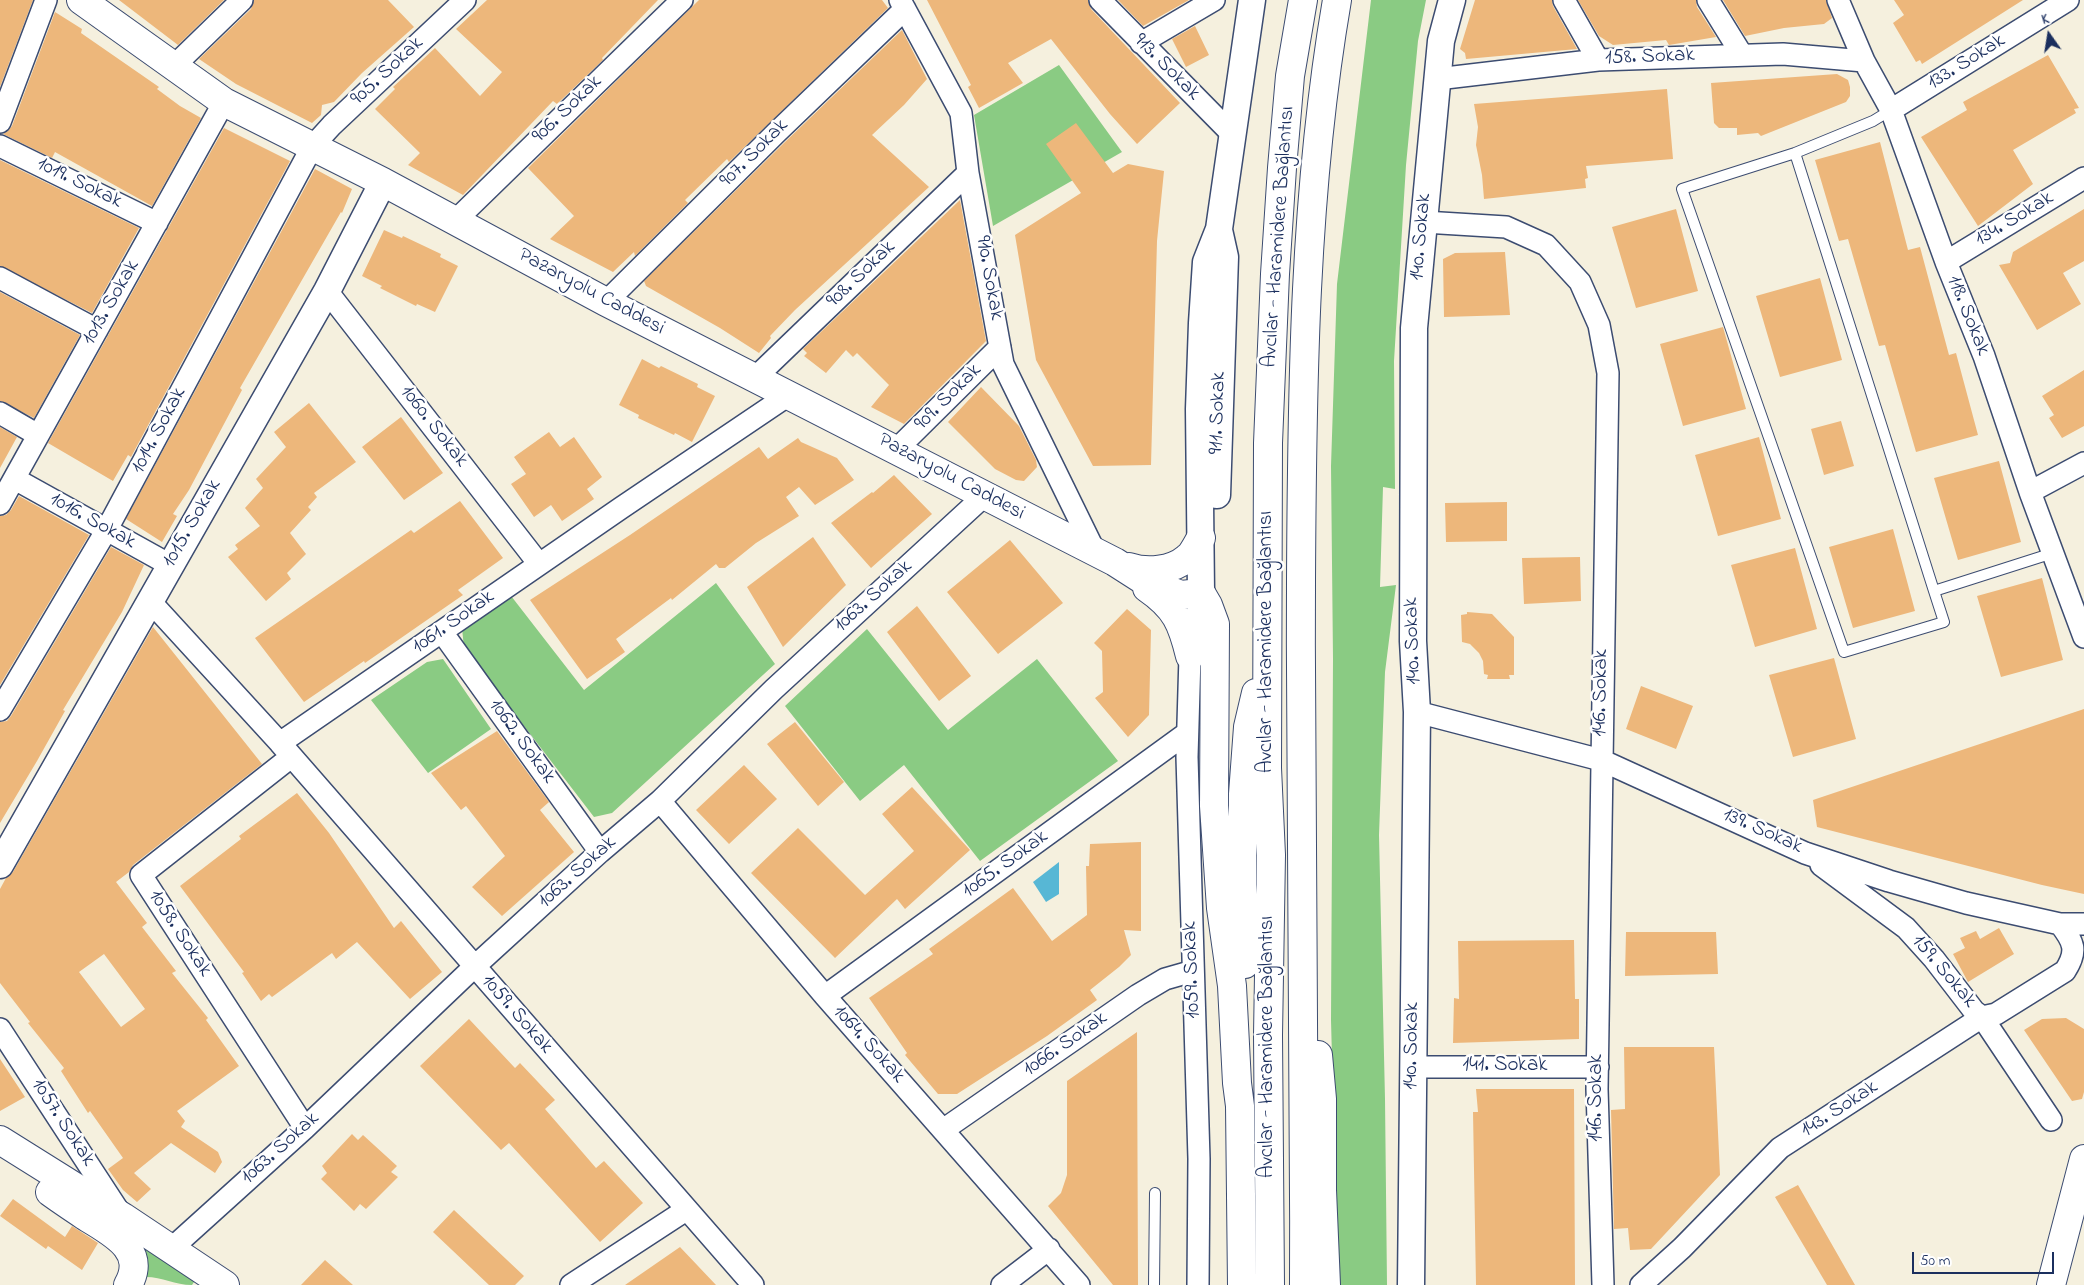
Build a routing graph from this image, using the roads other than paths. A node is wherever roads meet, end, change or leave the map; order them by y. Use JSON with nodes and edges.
{"nodes":[{"id":1,"x":46,"y":0,"type":"edge"},
{"id":2,"x":242,"y":0,"type":"edge"},
{"id":3,"x":465,"y":0,"type":"edge"},
{"id":4,"x":682,"y":0,"type":"edge"},
{"id":5,"x":1100,"y":0,"type":"edge"},
{"id":6,"x":1214,"y":0,"type":"edge"},
{"id":7,"x":1252,"y":0,"type":"edge"},
{"id":8,"x":1303,"y":0,"type":"edge"},
{"id":9,"x":1336,"y":0,"type":"edge"},
{"id":10,"x":1452,"y":0,"type":"edge"},
{"id":11,"x":1564,"y":0,"type":"edge"},
{"id":12,"x":1708,"y":0,"type":"edge"},
{"id":13,"x":1838,"y":0,"type":"edge"},
{"id":14,"x":2068,"y":0,"type":"edge"},
{"id":15,"x":84,"y":1,"type":"edge"},
{"id":16,"x":903,"y":4,"type":"edge"},
{"id":17,"x":1141,"y":43,"type":"junction"},
{"id":18,"x":1742,"y":55,"type":"junction"},
{"id":19,"x":1598,"y":60,"type":"junction"},
{"id":20,"x":1864,"y":61,"type":"junction"},
{"id":21,"x":173,"y":67,"type":"junction"},
{"id":22,"x":1437,"y":79,"type":"junction"},
{"id":23,"x":224,"y":102,"type":"junction"},
{"id":24,"x":1891,"y":110,"type":"junction"},
{"id":25,"x":0,"y":122,"type":"edge"},
{"id":26,"x":1234,"y":136,"type":"junction"},
{"id":27,"x":0,"y":146,"type":"edge"},
{"id":28,"x":312,"y":147,"type":"junction"},
{"id":29,"x":1795,"y":153,"type":"junction"},
{"id":30,"x":968,"y":173,"type":"junction"},
{"id":31,"x":2084,"y":178,"type":"edge"},
{"id":32,"x":383,"y":182,"type":"junction"},
{"id":33,"x":455,"y":221,"type":"junction"},
{"id":34,"x":1424,"y":222,"type":"junction"},
{"id":35,"x":158,"y":223,"type":"junction"},
{"id":36,"x":1219,"y":229,"type":"junction"},
{"id":37,"x":1946,"y":262,"type":"junction"},
{"id":38,"x":0,"y":278,"type":"edge"},
{"id":39,"x":327,"y":291,"type":"junction"},
{"id":40,"x":606,"y":302,"type":"junction"},
{"id":41,"x":97,"y":330,"type":"junction"},
{"id":42,"x":1000,"y":347,"type":"junction"},
{"id":43,"x":756,"y":377,"type":"junction"},
{"id":44,"x":790,"y":394,"type":"junction"},
{"id":45,"x":0,"y":413,"type":"edge"},
{"id":46,"x":38,"y":435,"type":"junction"},
{"id":47,"x":897,"y":449,"type":"junction"},
{"id":48,"x":2084,"y":463,"type":"edge"},
{"id":49,"x":15,"y":479,"type":"junction"},
{"id":50,"x":2030,"y":492,"type":"junction"},
{"id":51,"x":984,"y":496,"type":"junction"},
{"id":52,"x":0,"y":504,"type":"edge"},
{"id":53,"x":106,"y":531,"type":"junction"},
{"id":54,"x":1200,"y":538,"type":"junction"},
{"id":55,"x":2053,"y":553,"type":"junction"},
{"id":56,"x":1105,"y":557,"type":"junction"},
{"id":57,"x":539,"y":564,"type":"junction"},
{"id":58,"x":170,"y":565,"type":"junction"},
{"id":59,"x":1934,"y":591,"type":"junction"},
{"id":60,"x":1201,"y":594,"type":"junction"},
{"id":61,"x":149,"y":600,"type":"junction"},
{"id":62,"x":442,"y":632,"type":"junction"},
{"id":63,"x":2084,"y":637,"type":"edge"},
{"id":64,"x":1190,"y":656,"type":"junction"},
{"id":65,"x":1267,"y":656,"type":"junction"},
{"id":66,"x":0,"y":710,"type":"edge"},
{"id":67,"x":1417,"y":712,"type":"junction"},
{"id":68,"x":1187,"y":733,"type":"junction"},
{"id":69,"x":286,"y":750,"type":"junction"},
{"id":70,"x":1601,"y":760,"type":"junction"},
{"id":71,"x":660,"y":801,"type":"junction"},
{"id":72,"x":600,"y":852,"type":"junction"},
{"id":73,"x":1805,"y":853,"type":"junction"},
{"id":74,"x":0,"y":865,"type":"edge"},
{"id":75,"x":1889,"y":882,"type":"junction"},
{"id":76,"x":1879,"y":908,"type":"junction"},
{"id":77,"x":2060,"y":924,"type":"junction"},
{"id":78,"x":2084,"y":924,"type":"edge"},
{"id":79,"x":474,"y":967,"type":"junction"},
{"id":80,"x":1193,"y":972,"type":"junction"},
{"id":81,"x":2075,"y":972,"type":"edge"},
{"id":82,"x":1302,"y":989,"type":"junction"},
{"id":83,"x":825,"y":996,"type":"junction"},
{"id":84,"x":1982,"y":1017,"type":"junction"},
{"id":85,"x":0,"y":1029,"type":"edge"},
{"id":86,"x":1413,"y":1067,"type":"junction"},
{"id":87,"x":1598,"y":1067,"type":"junction"},
{"id":88,"x":1240,"y":1106,"type":"junction"},
{"id":89,"x":2051,"y":1120,"type":"dead end"},
{"id":90,"x":305,"y":1128,"type":"junction"},
{"id":91,"x":943,"y":1130,"type":"junction"},
{"id":92,"x":0,"y":1140,"type":"edge"},
{"id":93,"x":0,"y":1153,"type":"edge"},
{"id":94,"x":2084,"y":1159,"type":"edge"},
{"id":95,"x":1155,"y":1193,"type":"dead end"},
{"id":96,"x":686,"y":1210,"type":"junction"},
{"id":97,"x":123,"y":1217,"type":"junction"},
{"id":98,"x":171,"y":1249,"type":"junction"},
{"id":99,"x":1049,"y":1249,"type":"junction"},
{"id":100,"x":128,"y":1285,"type":"edge"},
{"id":101,"x":225,"y":1285,"type":"edge"},
{"id":102,"x":571,"y":1285,"type":"edge"},
{"id":103,"x":753,"y":1285,"type":"edge"},
{"id":104,"x":1002,"y":1285,"type":"edge"},
{"id":105,"x":1079,"y":1285,"type":"edge"},
{"id":106,"x":1154,"y":1285,"type":"edge"},
{"id":107,"x":1198,"y":1285,"type":"edge"},
{"id":108,"x":1242,"y":1285,"type":"edge"},
{"id":109,"x":1270,"y":1285,"type":"edge"},
{"id":110,"x":1304,"y":1285,"type":"edge"},
{"id":111,"x":1326,"y":1285,"type":"edge"},
{"id":112,"x":1410,"y":1285,"type":"edge"},
{"id":113,"x":1603,"y":1285,"type":"edge"},
{"id":114,"x":1641,"y":1285,"type":"edge"},
{"id":115,"x":2051,"y":1285,"type":"edge"}],
"edges":[{"from":1,"to":25,"type":"street"},
{"from":2,"to":21,"type":"street"},
{"from":3,"to":28,"type":"street","name":"905. Sokak"},
{"from":4,"to":33,"type":"street","name":"906. Sokak"},
{"from":5,"to":17,"type":"street","name":"913. Sokak"},
{"from":6,"to":17,"type":"street"},
{"from":7,"to":26,"type":"street","name":"911. Sokak"},
{"from":8,"to":65,"type":"main road","name":"Avcılar - Haramidere Bağlantısı"},
{"from":9,"to":82,"type":"main road","name":"Avcılar - Haramidere Bağlantısı"},
{"from":10,"to":22,"type":"street","name":"140. Sokak"},
{"from":11,"to":19,"type":"street"},
{"from":12,"to":18,"type":"street"},
{"from":13,"to":20,"type":"street","name":"118. Sokak"},
{"from":14,"to":24,"type":"street","name":"133. Sokak"},
{"from":15,"to":21,"type":"main road","name":"Pazaryolu Caddesi"},
{"from":16,"to":30,"type":"street","name":"910. Sokak"},
{"from":16,"to":40,"type":"street","name":"907. Sokak"},
{"from":17,"to":26,"type":"street","name":"913. Sokak"},
{"from":18,"to":19,"type":"street","name":"158. Sokak"},
{"from":18,"to":20,"type":"street","name":"158. Sokak"},
{"from":19,"to":22,"type":"street","name":"158. Sokak"},
{"from":20,"to":24,"type":"street","name":"118. Sokak"},
{"from":21,"to":23,"type":"main road","name":"Pazaryolu Caddesi"},
{"from":22,"to":34,"type":"street","name":"140. Sokak"},
{"from":23,"to":28,"type":"main road","name":"Pazaryolu Caddesi"},
{"from":23,"to":35,"type":"street","name":"1013. Sokak"},
{"from":24,"to":29,"type":"lane"},
{"from":24,"to":37,"type":"street","name":"118. Sokak"},
{"from":26,"to":36,"type":"street","name":"911. Sokak"},
{"from":27,"to":35,"type":"street","name":"1019. Sokak"},
{"from":28,"to":32,"type":"main road","name":"Pazaryolu Caddesi"},
{"from":28,"to":53,"type":"street","name":"1014. Sokak"},
{"from":29,"to":59,"type":"lane"},
{"from":29,"to":59,"type":"lane"},
{"from":30,"to":42,"type":"street","name":"910. Sokak"},
{"from":30,"to":43,"type":"street","name":"908. Sokak"},
{"from":31,"to":37,"type":"street","name":"134. Sokak"},
{"from":32,"to":33,"type":"main road","name":"Pazaryolu Caddesi"},
{"from":32,"to":39,"type":"street","name":"1015. Sokak"},
{"from":33,"to":40,"type":"main road","name":"Pazaryolu Caddesi"},
{"from":34,"to":67,"type":"street","name":"140. Sokak"},
{"from":34,"to":70,"type":"street","name":"146. Sokak"},
{"from":35,"to":41,"type":"street","name":"1013. Sokak"},
{"from":36,"to":54,"type":"street","name":"911. Sokak"},
{"from":36,"to":60,"type":"street","name":"911. Sokak"},
{"from":37,"to":50,"type":"street","name":"118. Sokak"},
{"from":38,"to":41,"type":"street"},
{"from":39,"to":57,"type":"street","name":"1060. Sokak"},
{"from":39,"to":58,"type":"street","name":"1015. Sokak"},
{"from":40,"to":43,"type":"main road","name":"Pazaryolu Caddesi"},
{"from":41,"to":46,"type":"street","name":"1013. Sokak"},
{"from":42,"to":47,"type":"street","name":"909. Sokak"},
{"from":42,"to":56,"type":"street","name":"910. Sokak"},
{"from":43,"to":44,"type":"main road","name":"Pazaryolu Caddesi"},
{"from":44,"to":47,"type":"main road","name":"Pazaryolu Caddesi"},
{"from":44,"to":57,"type":"street","name":"1061. Sokak"},
{"from":45,"to":46,"type":"street"},
{"from":46,"to":49,"type":"street","name":"1013. Sokak"},
{"from":47,"to":51,"type":"main road","name":"Pazaryolu Caddesi"},
{"from":48,"to":50,"type":"street"},
{"from":49,"to":52,"type":"street","name":"1013. Sokak"},
{"from":49,"to":53,"type":"street","name":"1016. Sokak"},
{"from":50,"to":55,"type":"street","name":"118. Sokak"},
{"from":51,"to":56,"type":"main road","name":"Pazaryolu Caddesi"},
{"from":51,"to":71,"type":"street","name":"1063. Sokak"},
{"from":53,"to":58,"type":"street","name":"1016. Sokak"},
{"from":53,"to":66,"type":"street","name":"1014. Sokak"},
{"from":54,"to":56,"type":"main road"},
{"from":54,"to":60,"type":"street","name":"911. Sokak"},
{"from":55,"to":59,"type":"lane"},
{"from":55,"to":63,"type":"street","name":"118. Sokak"},
{"from":56,"to":60,"type":"main road"},
{"from":56,"to":64,"type":"main road"},
{"from":57,"to":62,"type":"street","name":"1061. Sokak"},
{"from":58,"to":61,"type":"street","name":"1015. Sokak"},
{"from":60,"to":64,"type":"street","name":"1059. Sokak"},
{"from":60,"to":88,"type":"main road"},
{"from":61,"to":69,"type":"street"},
{"from":61,"to":74,"type":"street","name":"1015. Sokak"},
{"from":62,"to":69,"type":"street","name":"1061. Sokak"},
{"from":62,"to":72,"type":"street","name":"1062. Sokak"},
{"from":64,"to":68,"type":"street","name":"1059. Sokak"},
{"from":65,"to":88,"type":"main road"},
{"from":65,"to":109,"type":"main road","name":"Avcılar - Haramidere Bağlantısı"},
{"from":67,"to":70,"type":"street","name":"139. Sokak"},
{"from":67,"to":86,"type":"street","name":"140. Sokak"},
{"from":68,"to":80,"type":"street","name":"1059. Sokak"},
{"from":68,"to":83,"type":"street","name":"1065. Sokak"},
{"from":69,"to":79,"type":"street","name":"1059. Sokak"},
{"from":69,"to":90,"type":"street","name":"1058. Sokak"},
{"from":70,"to":73,"type":"street","name":"139. Sokak"},
{"from":70,"to":87,"type":"street","name":"146. Sokak"},
{"from":71,"to":72,"type":"street","name":"1063. Sokak"},
{"from":71,"to":83,"type":"street","name":"1064. Sokak"},
{"from":72,"to":79,"type":"street","name":"1063. Sokak"},
{"from":73,"to":75,"type":"street","name":"139. Sokak"},
{"from":73,"to":76,"type":"street","name":"159. Sokak"},
{"from":75,"to":76,"type":"street"},
{"from":75,"to":77,"type":"street","name":"139. Sokak"},
{"from":76,"to":84,"type":"street","name":"159. Sokak"},
{"from":77,"to":78,"type":"street","name":"139. Sokak"},
{"from":77,"to":81,"type":"street"},
{"from":79,"to":90,"type":"street","name":"1063. Sokak"},
{"from":79,"to":96,"type":"street","name":"1059. Sokak"},
{"from":80,"to":91,"type":"street","name":"1066. Sokak"},
{"from":80,"to":107,"type":"street","name":"1059. Sokak"},
{"from":81,"to":84,"type":"street","name":"143. Sokak"},
{"from":82,"to":110,"type":"main road","name":"Avcılar - Haramidere Bağlantısı"},
{"from":82,"to":111,"type":"main road"},
{"from":83,"to":91,"type":"street","name":"1064. Sokak"},
{"from":84,"to":89,"type":"street","name":"159. Sokak"},
{"from":84,"to":114,"type":"street","name":"143. Sokak"},
{"from":85,"to":97,"type":"street","name":"1057. Sokak"},
{"from":86,"to":87,"type":"street","name":"141. Sokak"},
{"from":86,"to":112,"type":"street","name":"140. Sokak"},
{"from":87,"to":113,"type":"street","name":"146. Sokak"},
{"from":88,"to":108,"type":"main road"},
{"from":90,"to":98,"type":"street","name":"1063. Sokak"},
{"from":91,"to":99,"type":"street","name":"1064. Sokak"},
{"from":92,"to":97,"type":"main road"},
{"from":93,"to":100,"type":"main road"},
{"from":94,"to":115,"type":"main road"},
{"from":95,"to":106,"type":"lane"},
{"from":96,"to":102,"type":"street"},
{"from":96,"to":103,"type":"street","name":"1059. Sokak"},
{"from":97,"to":98,"type":"main road"},
{"from":98,"to":101,"type":"main road"},
{"from":99,"to":104,"type":"street"},
{"from":99,"to":105,"type":"street","name":"1064. Sokak"}]}
